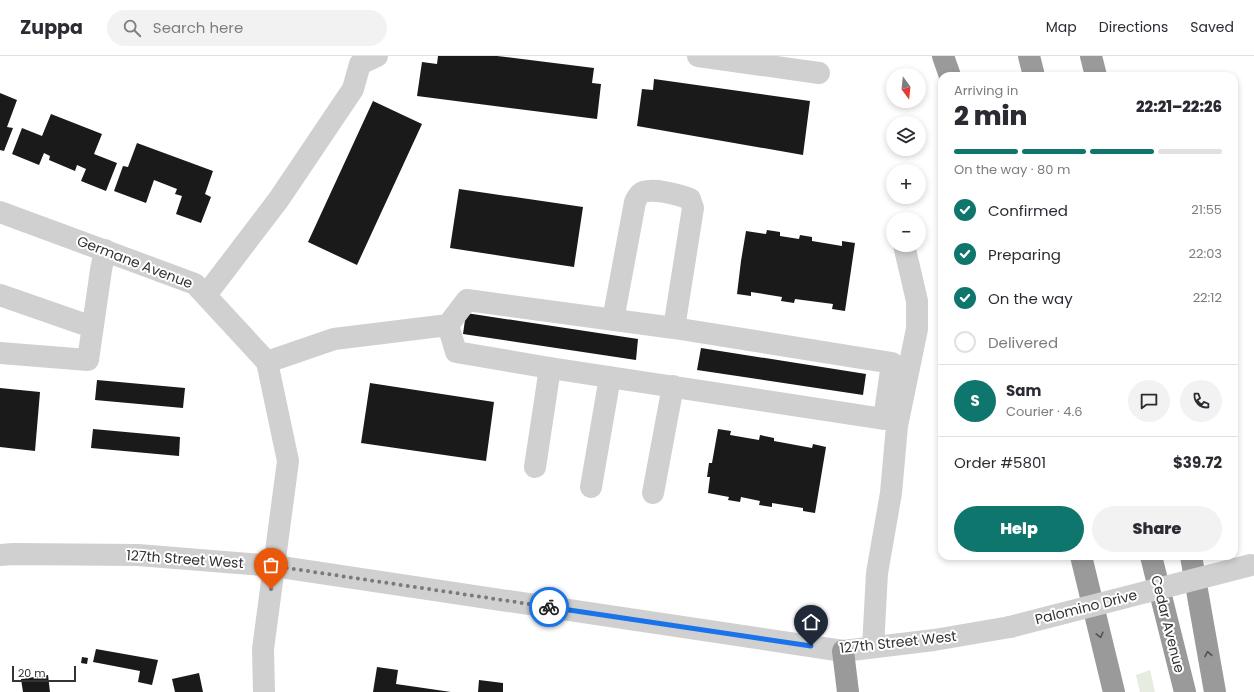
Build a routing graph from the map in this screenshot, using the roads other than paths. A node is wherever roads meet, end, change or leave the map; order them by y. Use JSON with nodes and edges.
{"nodes":[{"id":1,"x":377,"y":56,"type":"edge"},
{"id":2,"x":698,"y":56,"type":"edge"},
{"id":3,"x":943,"y":56,"type":"edge"},
{"id":4,"x":959,"y":56,"type":"edge"},
{"id":5,"x":1029,"y":56,"type":"edge"},
{"id":6,"x":1091,"y":56,"type":"edge"},
{"id":7,"x":949,"y":72,"type":"edge"},
{"id":8,"x":963,"y":72,"type":"edge"},
{"id":9,"x":1033,"y":72,"type":"edge"},
{"id":10,"x":1095,"y":72,"type":"edge"},
{"id":11,"x":819,"y":73,"type":"dead end"},
{"id":12,"x":0,"y":212,"type":"edge"},
{"id":13,"x":105,"y":250,"type":"junction"},
{"id":14,"x":906,"y":252,"type":"edge"},
{"id":15,"x":0,"y":295,"type":"edge"},
{"id":16,"x":206,"y":295,"type":"junction"},
{"id":17,"x":614,"y":320,"type":"junction"},
{"id":18,"x":448,"y":325,"type":"junction"},
{"id":19,"x":92,"y":327,"type":"junction"},
{"id":20,"x":674,"y":328,"type":"junction"},
{"id":21,"x":0,"y":353,"type":"edge"},
{"id":22,"x":267,"y":362,"type":"junction"},
{"id":23,"x":550,"y":368,"type":"junction"},
{"id":24,"x":610,"y":377,"type":"junction"},
{"id":25,"x":673,"y":386,"type":"junction"},
{"id":26,"x":535,"y":467,"type":"dead end"},
{"id":27,"x":591,"y":487,"type":"dead end"},
{"id":28,"x":653,"y":493,"type":"dead end"},
{"id":29,"x":0,"y":555,"type":"edge"},
{"id":30,"x":1082,"y":560,"type":"edge"},
{"id":31,"x":1153,"y":560,"type":"edge"},
{"id":32,"x":1191,"y":560,"type":"edge"},
{"id":33,"x":1252,"y":564,"type":"edge"},
{"id":34,"x":274,"y":566,"type":"junction"},
{"id":35,"x":1010,"y":627,"type":"joint"},
{"id":36,"x":873,"y":647,"type":"junction"},
{"id":37,"x":843,"y":650,"type":"junction"},
{"id":38,"x":264,"y":692,"type":"edge"},
{"id":39,"x":848,"y":692,"type":"edge"},
{"id":40,"x":1114,"y":692,"type":"edge"},
{"id":41,"x":1185,"y":692,"type":"edge"},
{"id":42,"x":1215,"y":692,"type":"edge"}],
"edges":[{"from":1,"to":16,"type":"street"},
{"from":2,"to":11,"type":"street"},
{"from":3,"to":7,"type":"highway"},
{"from":4,"to":8,"type":"highway"},
{"from":5,"to":9,"type":"highway"},
{"from":6,"to":10,"type":"highway"},
{"from":12,"to":13,"type":"street","name":"Germane Avenue"},
{"from":13,"to":16,"type":"street","name":"Germane Avenue"},
{"from":13,"to":19,"type":"street"},
{"from":14,"to":36,"type":"street"},
{"from":15,"to":19,"type":"street"},
{"from":16,"to":22,"type":"street","name":"Germane Avenue"},
{"from":17,"to":18,"type":"street"},
{"from":17,"to":20,"type":"street"},
{"from":17,"to":20,"type":"street"},
{"from":18,"to":22,"type":"street"},
{"from":18,"to":23,"type":"street"},
{"from":19,"to":21,"type":"street"},
{"from":20,"to":25,"type":"street"},
{"from":22,"to":34,"type":"street"},
{"from":23,"to":24,"type":"street"},
{"from":23,"to":26,"type":"street"},
{"from":24,"to":25,"type":"street"},
{"from":24,"to":27,"type":"street"},
{"from":25,"to":28,"type":"street"},
{"from":29,"to":34,"type":"street","name":"127th Street West"},
{"from":30,"to":40,"type":"highway","one_way":true},
{"from":31,"to":41,"type":"highway","name":"Cedar Avenue"},
{"from":42,"to":32,"type":"highway","one_way":true},
{"from":33,"to":35,"type":"street","name":"Palomino Drive","bridge":true},
{"from":34,"to":37,"type":"street","name":"127th Street West"},
{"from":34,"to":38,"type":"street"},
{"from":35,"to":36,"type":"street","name":"127th Street West"},
{"from":36,"to":37,"type":"street","name":"127th Street West"},
{"from":37,"to":39,"type":"highway"}]}
